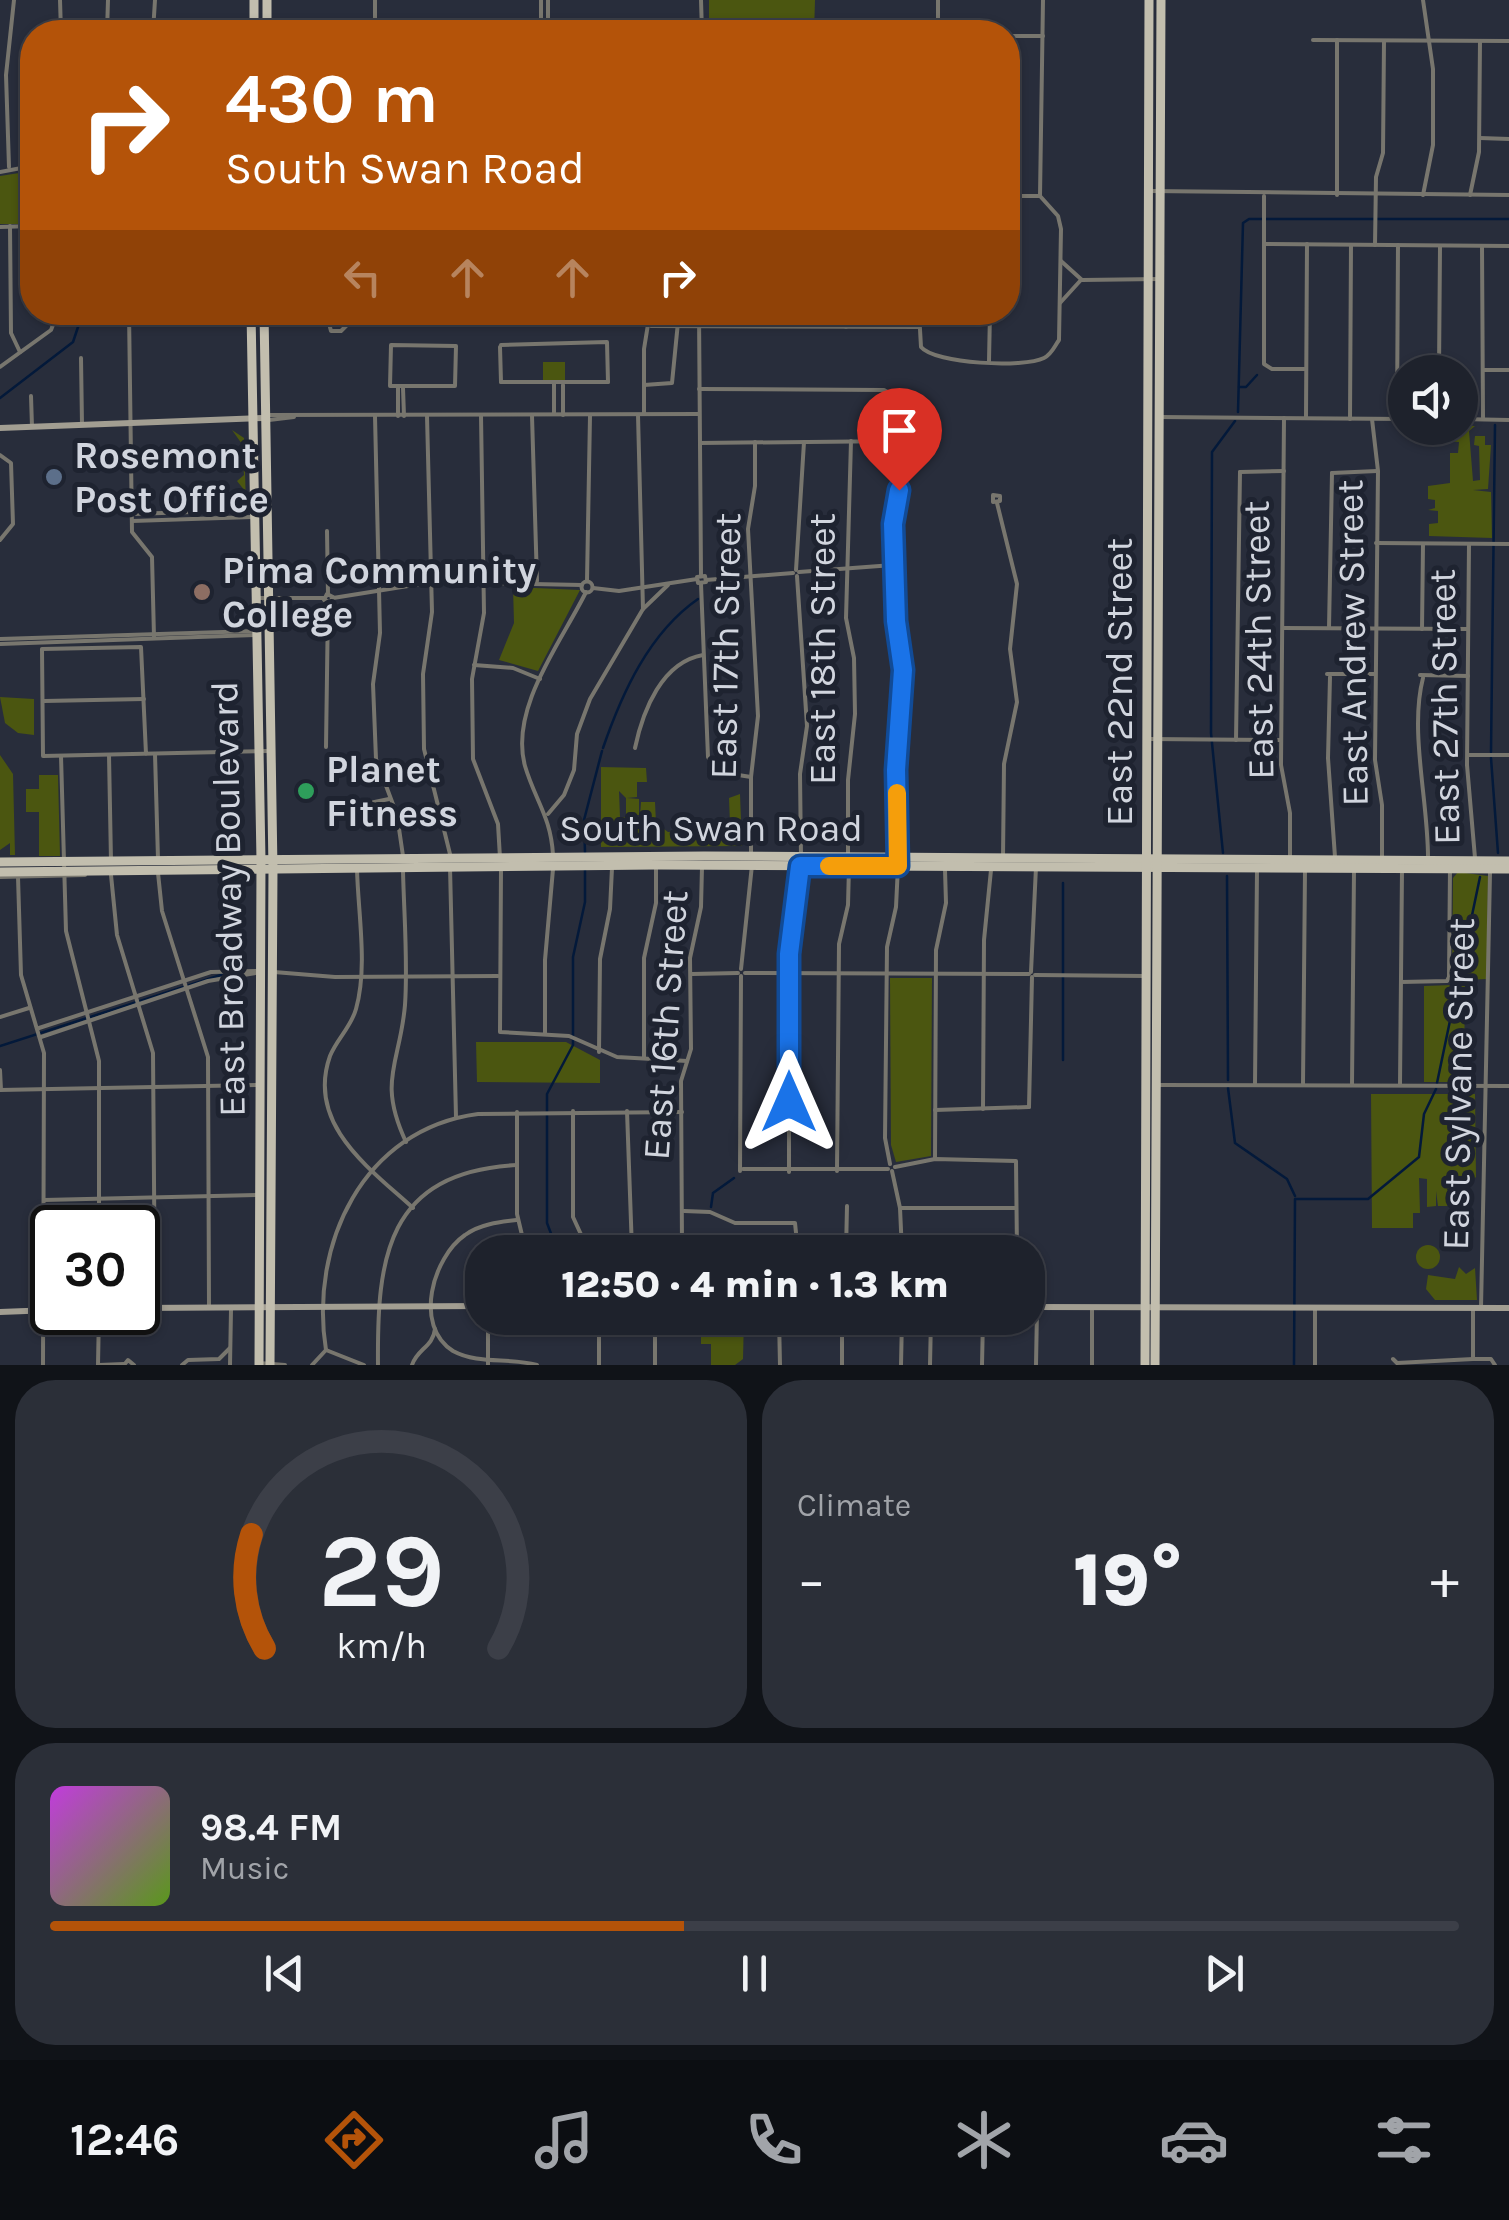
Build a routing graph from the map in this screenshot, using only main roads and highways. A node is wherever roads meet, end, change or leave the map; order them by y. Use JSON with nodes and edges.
{"nodes":[{"id":1,"x":1149,"y":0,"type":"edge"},
{"id":2,"x":1160,"y":0,"type":"edge"},
{"id":3,"x":1155,"y":192,"type":"junction"},
{"id":4,"x":252,"y":325,"type":"edge"},
{"id":5,"x":254,"y":325,"type":"edge"},
{"id":6,"x":263,"y":325,"type":"edge"},
{"id":7,"x":264,"y":357,"type":"junction"},
{"id":8,"x":264,"y":598,"type":"junction"},
{"id":9,"x":255,"y":633,"type":"junction"},
{"id":10,"x":268,"y":681,"type":"junction"},
{"id":11,"x":265,"y":749,"type":"junction"},
{"id":12,"x":656,"y":861,"type":"junction"},
{"id":13,"x":752,"y":861,"type":"junction"},
{"id":14,"x":0,"y":862,"type":"edge"},
{"id":15,"x":585,"y":862,"type":"junction"},
{"id":16,"x":898,"y":862,"type":"junction"},
{"id":17,"x":1509,"y":862,"type":"edge"},
{"id":18,"x":261,"y":864,"type":"junction"},
{"id":19,"x":403,"y":864,"type":"junction"},
{"id":20,"x":1036,"y":864,"type":"junction"},
{"id":21,"x":1256,"y":864,"type":"junction"},
{"id":22,"x":1382,"y":864,"type":"junction"},
{"id":23,"x":273,"y":865,"type":"junction"},
{"id":24,"x":1152,"y":865,"type":"junction"},
{"id":25,"x":1402,"y":865,"type":"junction"},
{"id":26,"x":1475,"y":865,"type":"junction"},
{"id":27,"x":1490,"y":865,"type":"junction"},
{"id":28,"x":158,"y":868,"type":"junction"},
{"id":29,"x":64,"y":869,"type":"junction"},
{"id":30,"x":1509,"y":869,"type":"edge"},
{"id":31,"x":0,"y":874,"type":"edge"},
{"id":32,"x":261,"y":990,"type":"junction"},
{"id":33,"x":273,"y":1033,"type":"junction"},
{"id":34,"x":1150,"y":1306,"type":"junction"},
{"id":35,"x":264,"y":1364,"type":"edge"},
{"id":36,"x":1145,"y":1365,"type":"edge"},
{"id":37,"x":1154,"y":1365,"type":"edge"}],
"edges":[{"from":1,"to":3,"type":"main road","name":"East 22nd Street"},
{"from":2,"to":3,"type":"main road","name":"East 22nd Street"},
{"from":3,"to":24,"type":"main road","name":"East 22nd Street"},
{"from":4,"to":8,"type":"main road","name":"East Broadway Boulevard"},
{"from":5,"to":7,"type":"main road"},
{"from":6,"to":7,"type":"main road","name":"East Broadway Boulevard"},
{"from":7,"to":8,"type":"main road","name":"East Broadway Boulevard"},
{"from":8,"to":9,"type":"main road","name":"East Broadway Boulevard"},
{"from":8,"to":10,"type":"main road","name":"East Broadway Boulevard"},
{"from":9,"to":10,"type":"main road"},
{"from":9,"to":11,"type":"main road","name":"East Broadway Boulevard"},
{"from":10,"to":11,"type":"main road","name":"East Broadway Boulevard"},
{"from":11,"to":18,"type":"main road","name":"East Broadway Boulevard"},
{"from":11,"to":23,"type":"main road","name":"East Broadway Boulevard"},
{"from":12,"to":13,"type":"main road","name":"South Swan Road"},
{"from":12,"to":13,"type":"main road","name":"South Swan Road"},
{"from":12,"to":15,"type":"main road","name":"South Swan Road"},
{"from":12,"to":15,"type":"main road","name":"South Swan Road"},
{"from":13,"to":16,"type":"main road","name":"South Swan Road"},
{"from":14,"to":29,"type":"main road"},
{"from":15,"to":19,"type":"main road","name":"South Swan Road"},
{"from":16,"to":20,"type":"main road","name":"South Swan Road"},
{"from":16,"to":20,"type":"main road","name":"South Swan Road"},
{"from":17,"to":27,"type":"main road","name":"South Swan Road"},
{"from":18,"to":23,"type":"main road"},
{"from":18,"to":28,"type":"main road"},
{"from":18,"to":32,"type":"main road","name":"East Broadway Boulevard"},
{"from":19,"to":23,"type":"main road","name":"South Swan Road"},
{"from":19,"to":23,"type":"main road","name":"South Swan Road"},
{"from":20,"to":24,"type":"main road","name":"South Swan Road"},
{"from":21,"to":22,"type":"main road","name":"South Swan Road"},
{"from":21,"to":22,"type":"main road","name":"South Swan Road"},
{"from":21,"to":24,"type":"main road","name":"South Swan Road"},
{"from":22,"to":25,"type":"main road","name":"South Swan Road"},
{"from":23,"to":33,"type":"main road","name":"East Broadway Boulevard"},
{"from":24,"to":34,"type":"main road","name":"East 22nd Street"},
{"from":25,"to":26,"type":"main road","name":"South Swan Road"},
{"from":25,"to":26,"type":"main road","name":"South Swan Road"},
{"from":26,"to":27,"type":"main road","name":"South Swan Road"},
{"from":27,"to":30,"type":"main road","name":"South Swan Road"},
{"from":28,"to":29,"type":"main road"},
{"from":28,"to":29,"type":"main road"},
{"from":29,"to":31,"type":"main road"},
{"from":32,"to":33,"type":"main road"},
{"from":32,"to":35,"type":"main road","name":"East Broadway Boulevard"},
{"from":33,"to":35,"type":"main road","name":"East Broadway Boulevard"},
{"from":34,"to":36,"type":"main road","name":"East 22nd Street"},
{"from":34,"to":37,"type":"main road","name":"East 22nd Street"}]}
